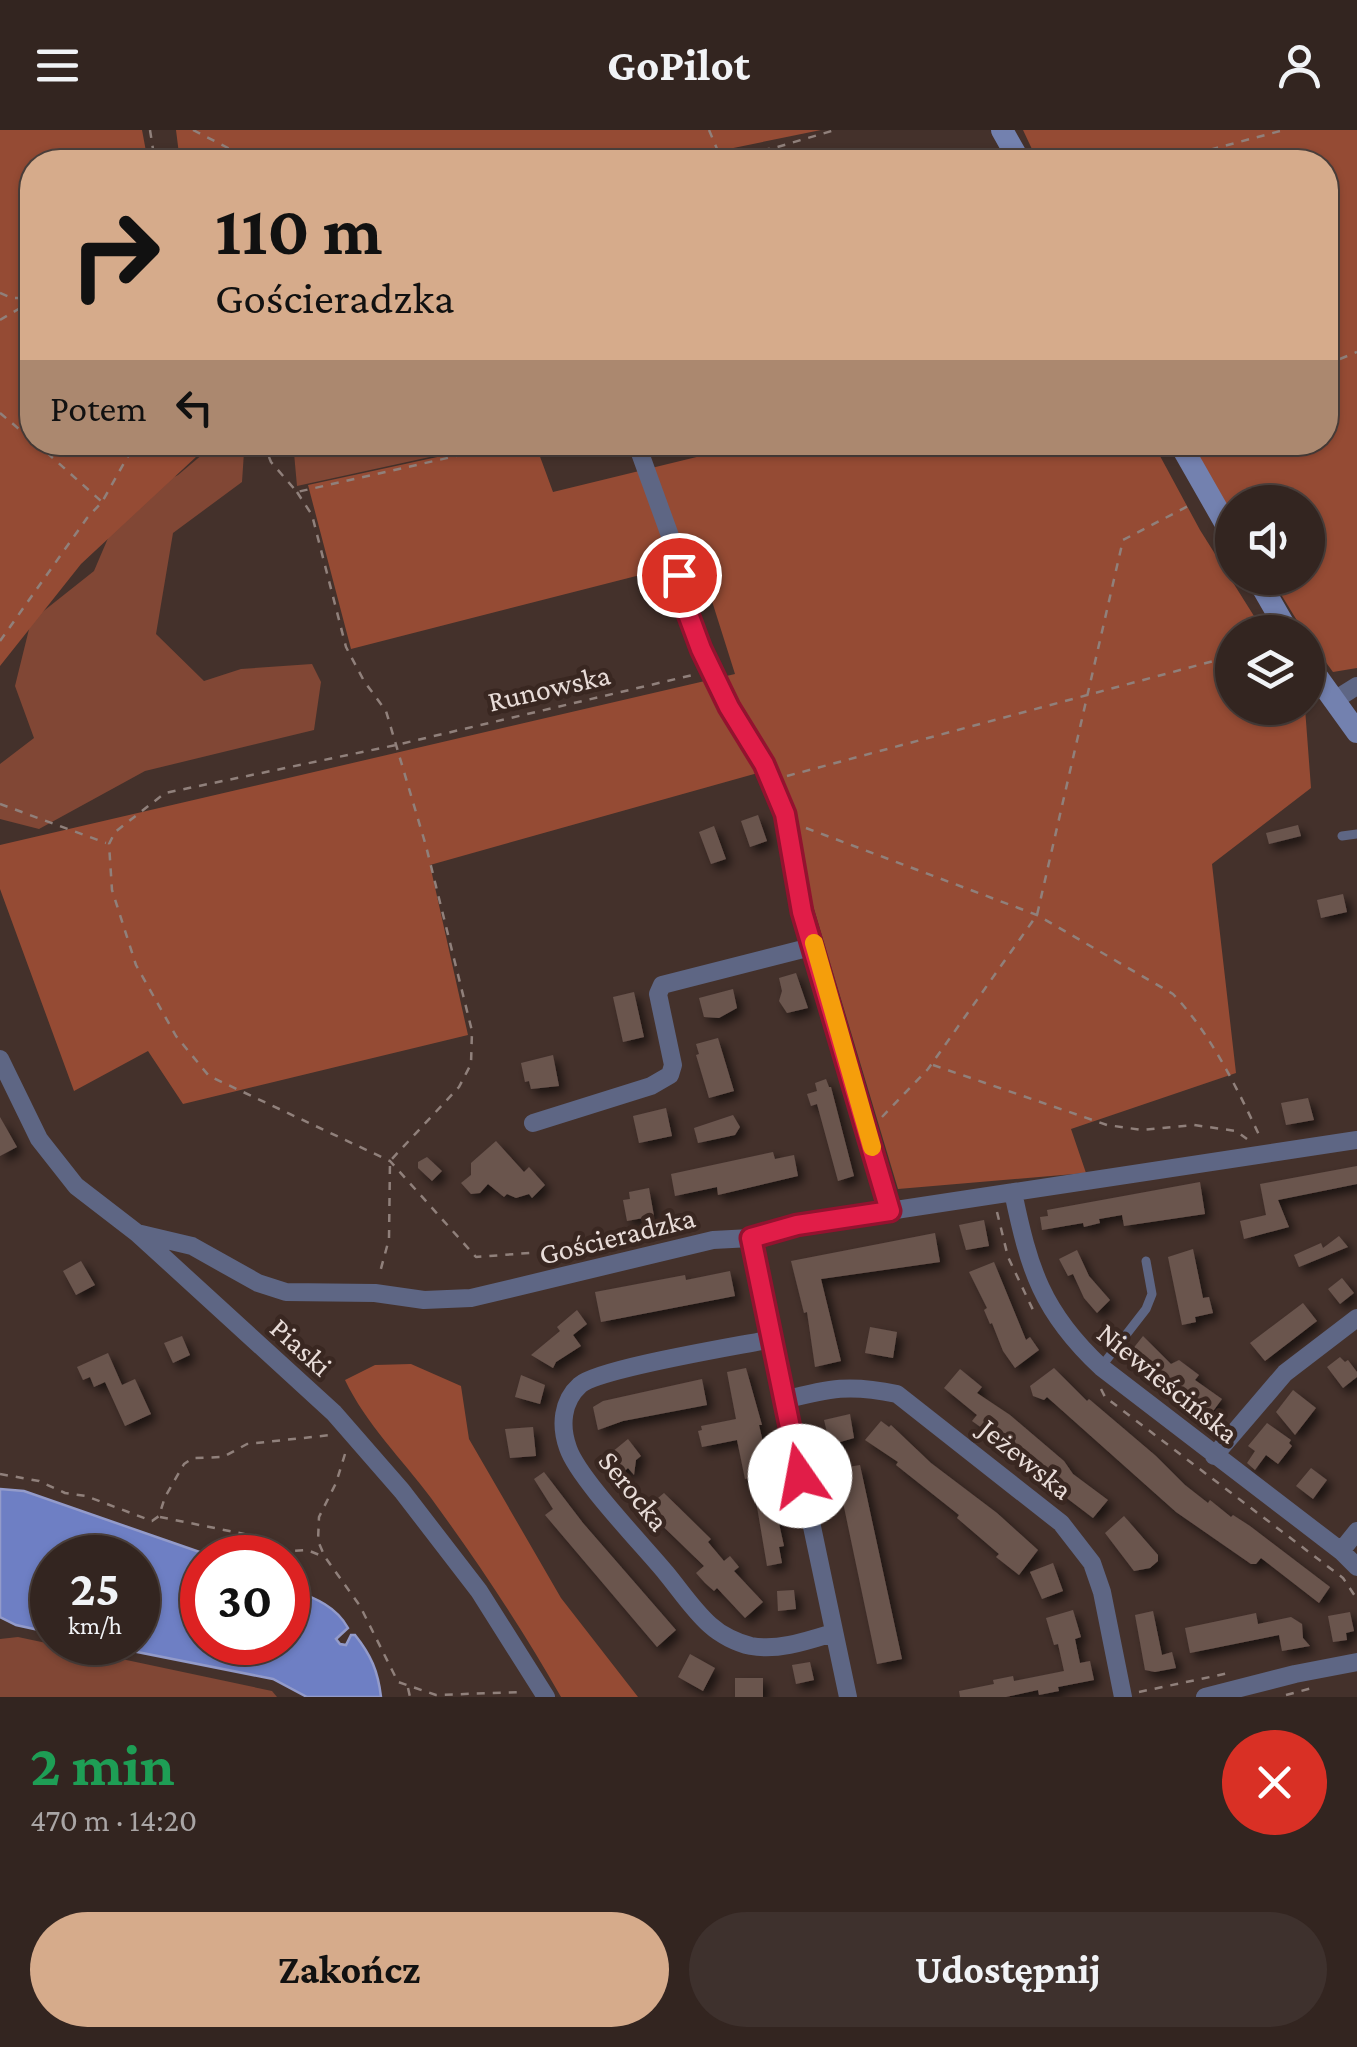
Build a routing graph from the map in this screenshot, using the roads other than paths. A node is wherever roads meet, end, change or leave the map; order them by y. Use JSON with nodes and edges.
{"nodes":[{"id":1,"x":641,"y":455,"type":"edge"},
{"id":2,"x":1187,"y":455,"type":"edge"},
{"id":3,"x":1215,"y":505,"type":"edge"},
{"id":4,"x":1357,"y":686,"type":"edge"},
{"id":5,"x":1325,"y":689,"type":"edge"},
{"id":6,"x":1333,"y":701,"type":"junction"},
{"id":7,"x":1357,"y":732,"type":"edge"},
{"id":8,"x":1357,"y":834,"type":"edge"},
{"id":9,"x":1342,"y":836,"type":"dead end"},
{"id":10,"x":815,"y":946,"type":"junction"},
{"id":11,"x":0,"y":1059,"type":"edge"},
{"id":12,"x":533,"y":1123,"type":"dead end"},
{"id":13,"x":1357,"y":1140,"type":"edge"},
{"id":14,"x":1012,"y":1192,"type":"junction"},
{"id":15,"x":890,"y":1211,"type":"junction"},
{"id":16,"x":138,"y":1233,"type":"junction"},
{"id":17,"x":751,"y":1238,"type":"junction"},
{"id":18,"x":1146,"y":1261,"type":"dead end"},
{"id":19,"x":1357,"y":1318,"type":"edge"},
{"id":20,"x":772,"y":1339,"type":"junction"},
{"id":21,"x":1100,"y":1367,"type":"junction"},
{"id":22,"x":784,"y":1400,"type":"junction"},
{"id":23,"x":1214,"y":1456,"type":"junction"},
{"id":24,"x":1357,"y":1531,"type":"edge"},
{"id":25,"x":1341,"y":1551,"type":"junction"},
{"id":26,"x":1357,"y":1567,"type":"edge"},
{"id":27,"x":833,"y":1633,"type":"junction"},
{"id":28,"x":1357,"y":1662,"type":"edge"},
{"id":29,"x":544,"y":1694,"type":"edge"},
{"id":30,"x":848,"y":1697,"type":"edge"},
{"id":31,"x":1123,"y":1697,"type":"edge"},
{"id":32,"x":1205,"y":1697,"type":"edge"}],
"edges":[{"from":1,"to":10,"type":"street"},
{"from":2,"to":3,"type":"street"},
{"from":4,"to":6,"type":"street"},
{"from":5,"to":6,"type":"street"},
{"from":6,"to":7,"type":"street"},
{"from":8,"to":9,"type":"lane"},
{"from":10,"to":12,"type":"street"},
{"from":10,"to":15,"type":"street"},
{"from":11,"to":16,"type":"street","name":"Piaski"},
{"from":13,"to":14,"type":"street","name":"Gościeradzka"},
{"from":14,"to":15,"type":"street","name":"Gościeradzka"},
{"from":14,"to":21,"type":"street","name":"Niewieścińska"},
{"from":15,"to":17,"type":"street","name":"Gościeradzka"},
{"from":16,"to":17,"type":"street","name":"Gościeradzka"},
{"from":16,"to":29,"type":"street","name":"Piaski"},
{"from":17,"to":20,"type":"street"},
{"from":18,"to":21,"type":"lane"},
{"from":19,"to":23,"type":"street"},
{"from":20,"to":22,"type":"street"},
{"from":20,"to":27,"type":"street","name":"Serocka"},
{"from":21,"to":23,"type":"street","name":"Niewieścińska"},
{"from":22,"to":27,"type":"street"},
{"from":22,"to":31,"type":"street","name":"Jeżewska"},
{"from":23,"to":25,"type":"street","name":"Niewieścińska"},
{"from":24,"to":25,"type":"street"},
{"from":25,"to":26,"type":"street","name":"Niewieścińska"},
{"from":27,"to":30,"type":"street"},
{"from":28,"to":32,"type":"street"}]}
